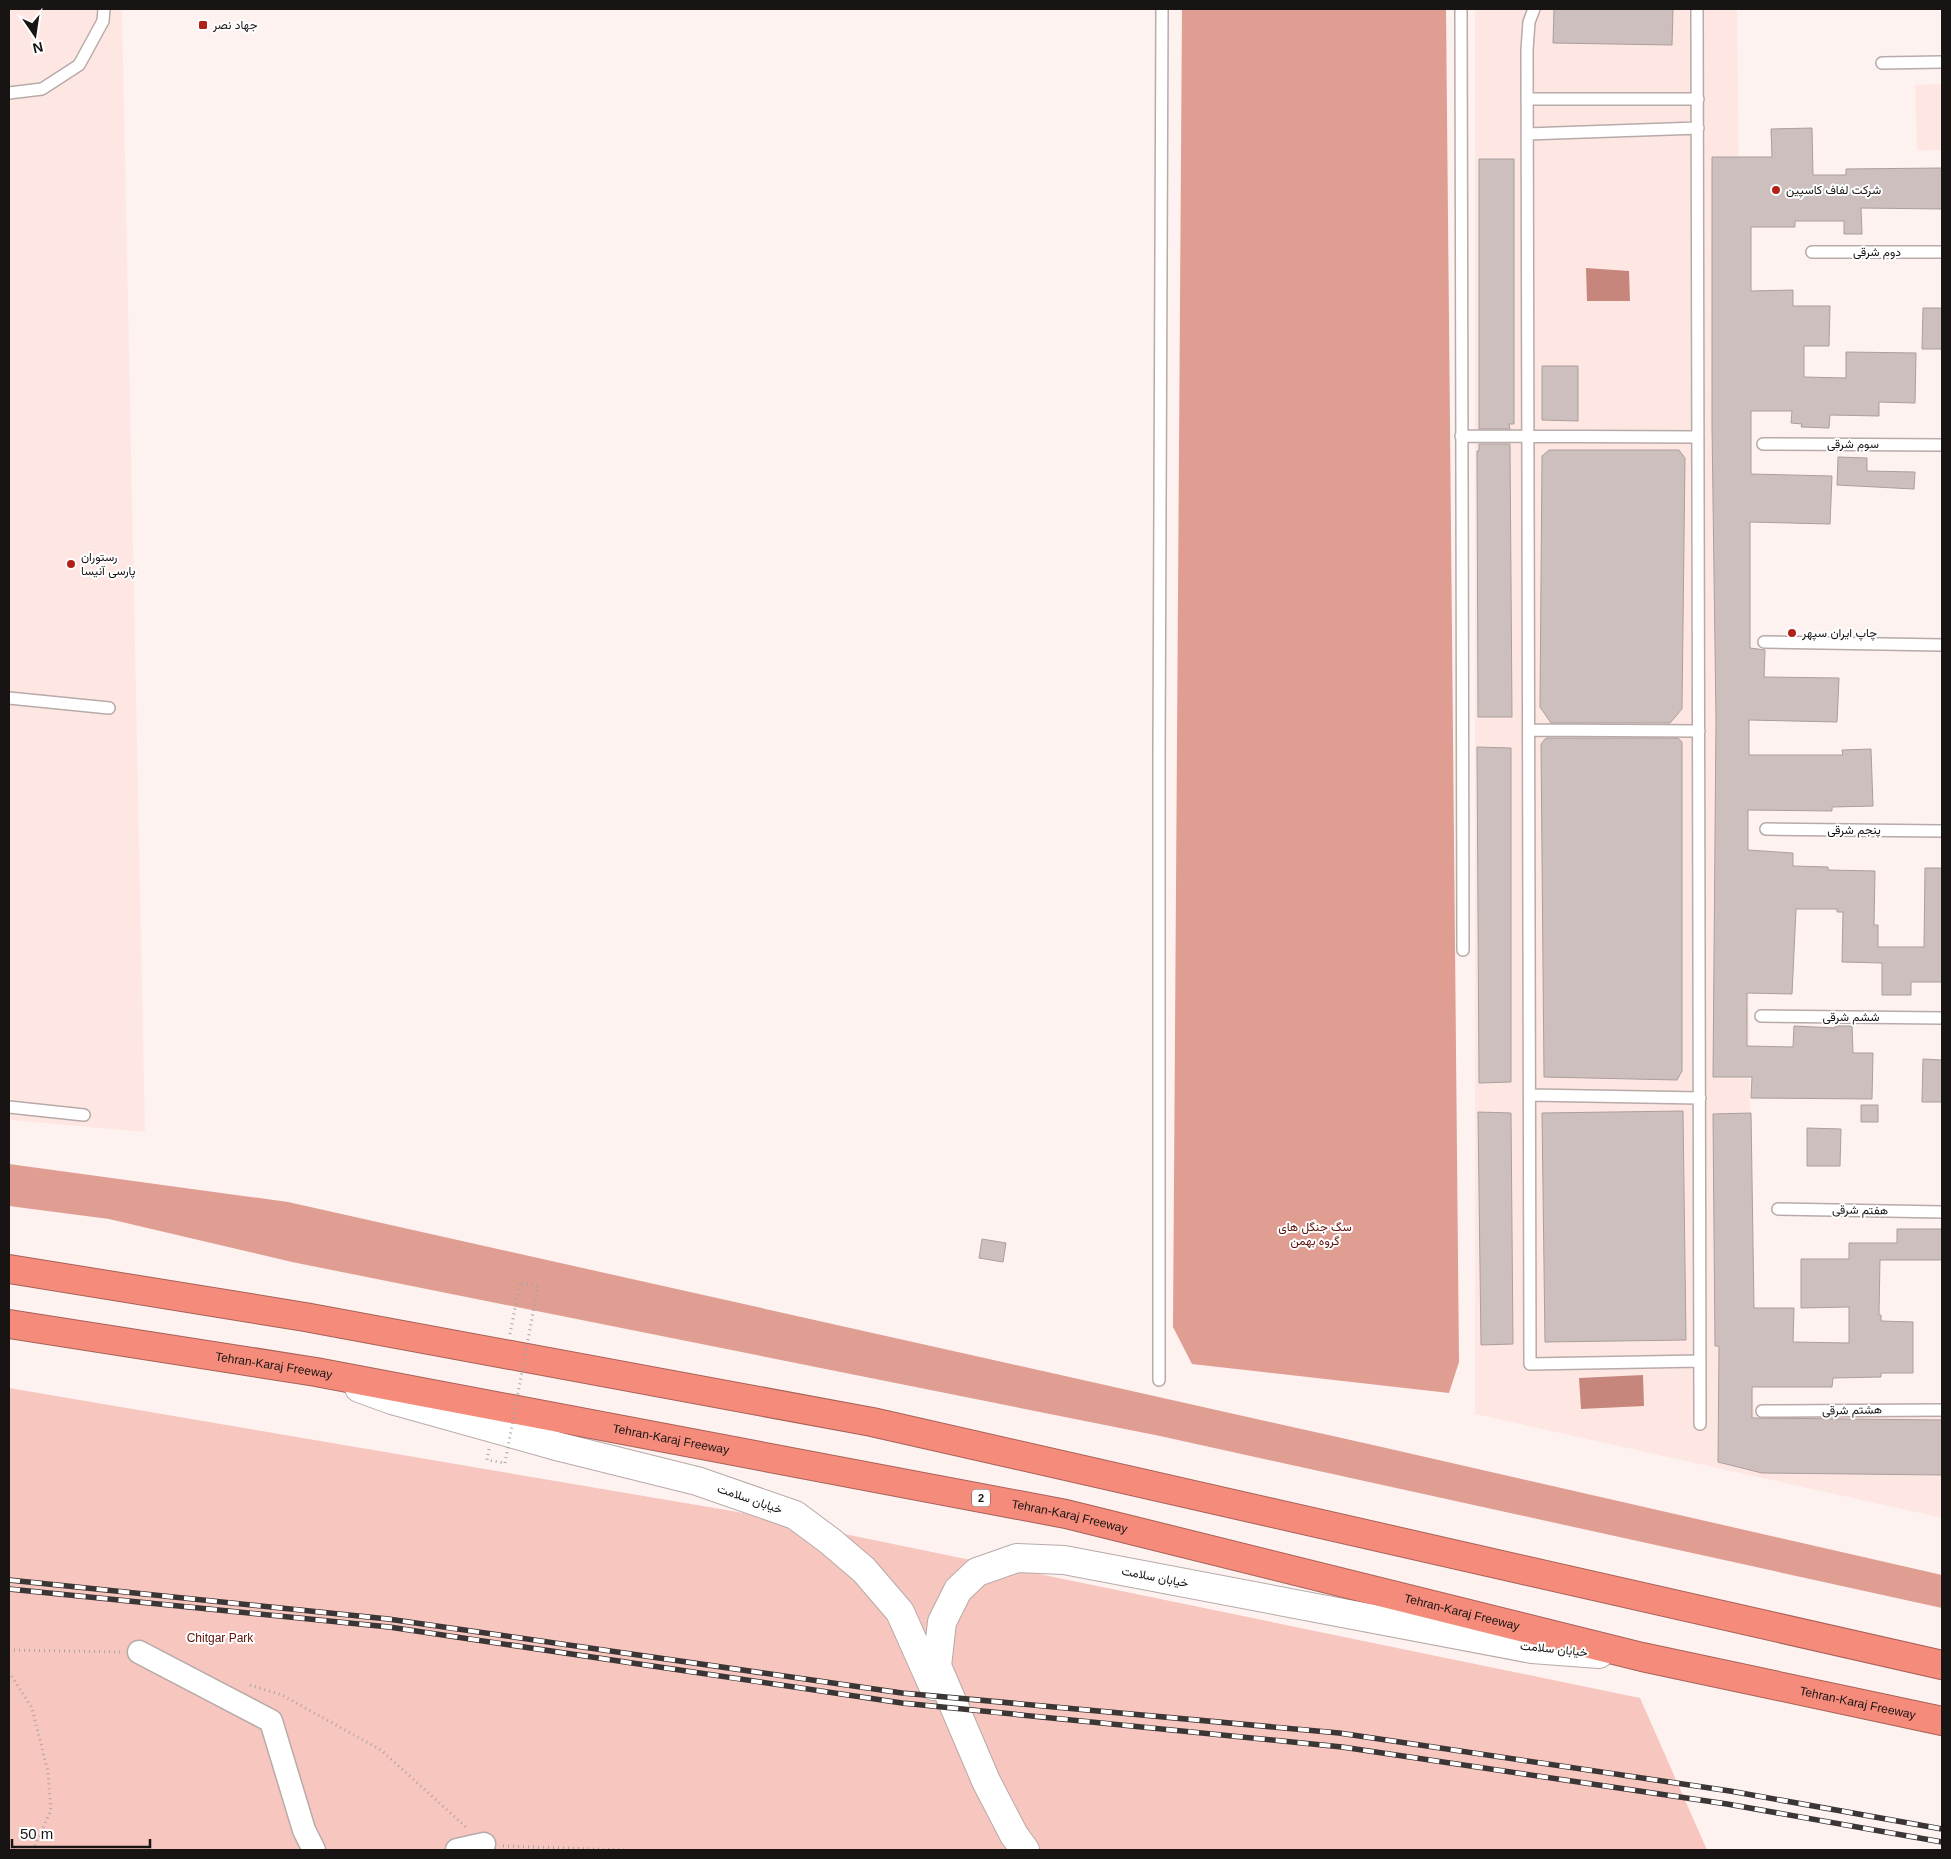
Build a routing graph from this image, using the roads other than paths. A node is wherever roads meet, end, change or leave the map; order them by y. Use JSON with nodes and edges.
{"nodes":[{"id":1,"x":104,"y":9,"type":"edge"},
{"id":2,"x":1162,"y":9,"type":"edge"},
{"id":3,"x":1461,"y":9,"type":"edge"},
{"id":4,"x":1534,"y":9,"type":"edge"},
{"id":5,"x":1697,"y":9,"type":"edge"},
{"id":6,"x":1942,"y":62,"type":"edge"},
{"id":7,"x":1882,"y":63,"type":"dead end"},
{"id":8,"x":9,"y":93,"type":"edge"},
{"id":9,"x":1527,"y":99,"type":"junction"},
{"id":10,"x":1698,"y":99,"type":"junction"},
{"id":11,"x":1698,"y":128,"type":"junction"},
{"id":12,"x":1527,"y":134,"type":"junction"},
{"id":13,"x":1812,"y":252,"type":"dead end"},
{"id":14,"x":1942,"y":252,"type":"edge"},
{"id":15,"x":1462,"y":436,"type":"junction"},
{"id":16,"x":1528,"y":436,"type":"junction"},
{"id":17,"x":1698,"y":437,"type":"junction"},
{"id":18,"x":1763,"y":444,"type":"dead end"},
{"id":19,"x":1942,"y":445,"type":"edge"},
{"id":20,"x":1764,"y":642,"type":"dead end"},
{"id":21,"x":1942,"y":645,"type":"edge"},
{"id":22,"x":9,"y":698,"type":"edge"},
{"id":23,"x":109,"y":708,"type":"dead end"},
{"id":24,"x":1529,"y":730,"type":"junction"},
{"id":25,"x":1699,"y":731,"type":"junction"},
{"id":26,"x":1766,"y":830,"type":"dead end"},
{"id":27,"x":1942,"y":831,"type":"edge"},
{"id":28,"x":1463,"y":950,"type":"dead end"},
{"id":29,"x":1761,"y":1016,"type":"dead end"},
{"id":30,"x":1942,"y":1018,"type":"edge"},
{"id":31,"x":1530,"y":1095,"type":"junction"},
{"id":32,"x":1700,"y":1098,"type":"junction"},
{"id":33,"x":9,"y":1106,"type":"edge"},
{"id":34,"x":84,"y":1115,"type":"dead end"},
{"id":35,"x":1778,"y":1209,"type":"dead end"},
{"id":36,"x":1942,"y":1212,"type":"edge"},
{"id":37,"x":9,"y":1269,"type":"edge"},
{"id":38,"x":9,"y":1324,"type":"edge"},
{"id":39,"x":1700,"y":1361,"type":"junction"},
{"id":40,"x":316,"y":1372,"type":"junction"},
{"id":41,"x":1159,"y":1380,"type":"dead end"},
{"id":42,"x":1942,"y":1410,"type":"edge"},
{"id":43,"x":1762,"y":1411,"type":"dead end"},
{"id":44,"x":1700,"y":1424,"type":"dead end"},
{"id":45,"x":139,"y":1652,"type":"road end"},
{"id":46,"x":1642,"y":1657,"type":"junction"},
{"id":47,"x":1942,"y":1665,"type":"edge"},
{"id":48,"x":1942,"y":1721,"type":"edge"},
{"id":49,"x":484,"y":1844,"type":"road end"},
{"id":50,"x":314,"y":1850,"type":"edge"},
{"id":51,"x":457,"y":1850,"type":"edge"},
{"id":52,"x":1008,"y":1850,"type":"edge"},
{"id":53,"x":1025,"y":1850,"type":"edge"}],
"edges":[{"from":1,"to":8,"type":"lane"},
{"from":2,"to":41,"type":"lane"},
{"from":3,"to":15,"type":"lane"},
{"from":4,"to":9,"type":"lane"},
{"from":5,"to":10,"type":"lane"},
{"from":6,"to":7,"type":"lane"},
{"from":9,"to":10,"type":"lane"},
{"from":9,"to":12,"type":"lane"},
{"from":10,"to":11,"type":"lane"},
{"from":11,"to":12,"type":"lane"},
{"from":11,"to":17,"type":"lane"},
{"from":12,"to":16,"type":"lane"},
{"from":13,"to":14,"type":"lane","name":"دوم شرقی"},
{"from":15,"to":16,"type":"lane"},
{"from":15,"to":28,"type":"lane"},
{"from":16,"to":17,"type":"lane"},
{"from":16,"to":24,"type":"lane"},
{"from":17,"to":25,"type":"lane"},
{"from":18,"to":19,"type":"lane","name":"سوم شرقی"},
{"from":20,"to":21,"type":"lane"},
{"from":22,"to":23,"type":"lane"},
{"from":24,"to":25,"type":"lane"},
{"from":24,"to":31,"type":"lane"},
{"from":25,"to":32,"type":"lane"},
{"from":26,"to":27,"type":"lane","name":"پنجم شرقی"},
{"from":29,"to":30,"type":"lane","name":"ششم شرقی"},
{"from":31,"to":32,"type":"lane"},
{"from":31,"to":39,"type":"lane"},
{"from":32,"to":39,"type":"lane"},
{"from":33,"to":34,"type":"lane"},
{"from":35,"to":36,"type":"lane","name":"هفتم شرقی"},
{"from":37,"to":47,"type":"highway"},
{"from":38,"to":40,"type":"highway","name":"Tehran-Karaj Freeway","number":"2"},
{"from":39,"to":44,"type":"lane"},
{"from":40,"to":46,"type":"highway","name":"Tehran-Karaj Freeway","number":"2"},
{"from":40,"to":52,"type":"main road","name":"خیابان سلامت"},
{"from":42,"to":43,"type":"lane","name":"هشتم شرقی"},
{"from":45,"to":50,"type":"street"},
{"from":46,"to":48,"type":"highway","name":"Tehran-Karaj Freeway","number":"2"},
{"from":46,"to":53,"type":"main road","name":"خیابان سلامت"},
{"from":49,"to":51,"type":"street"}]}
